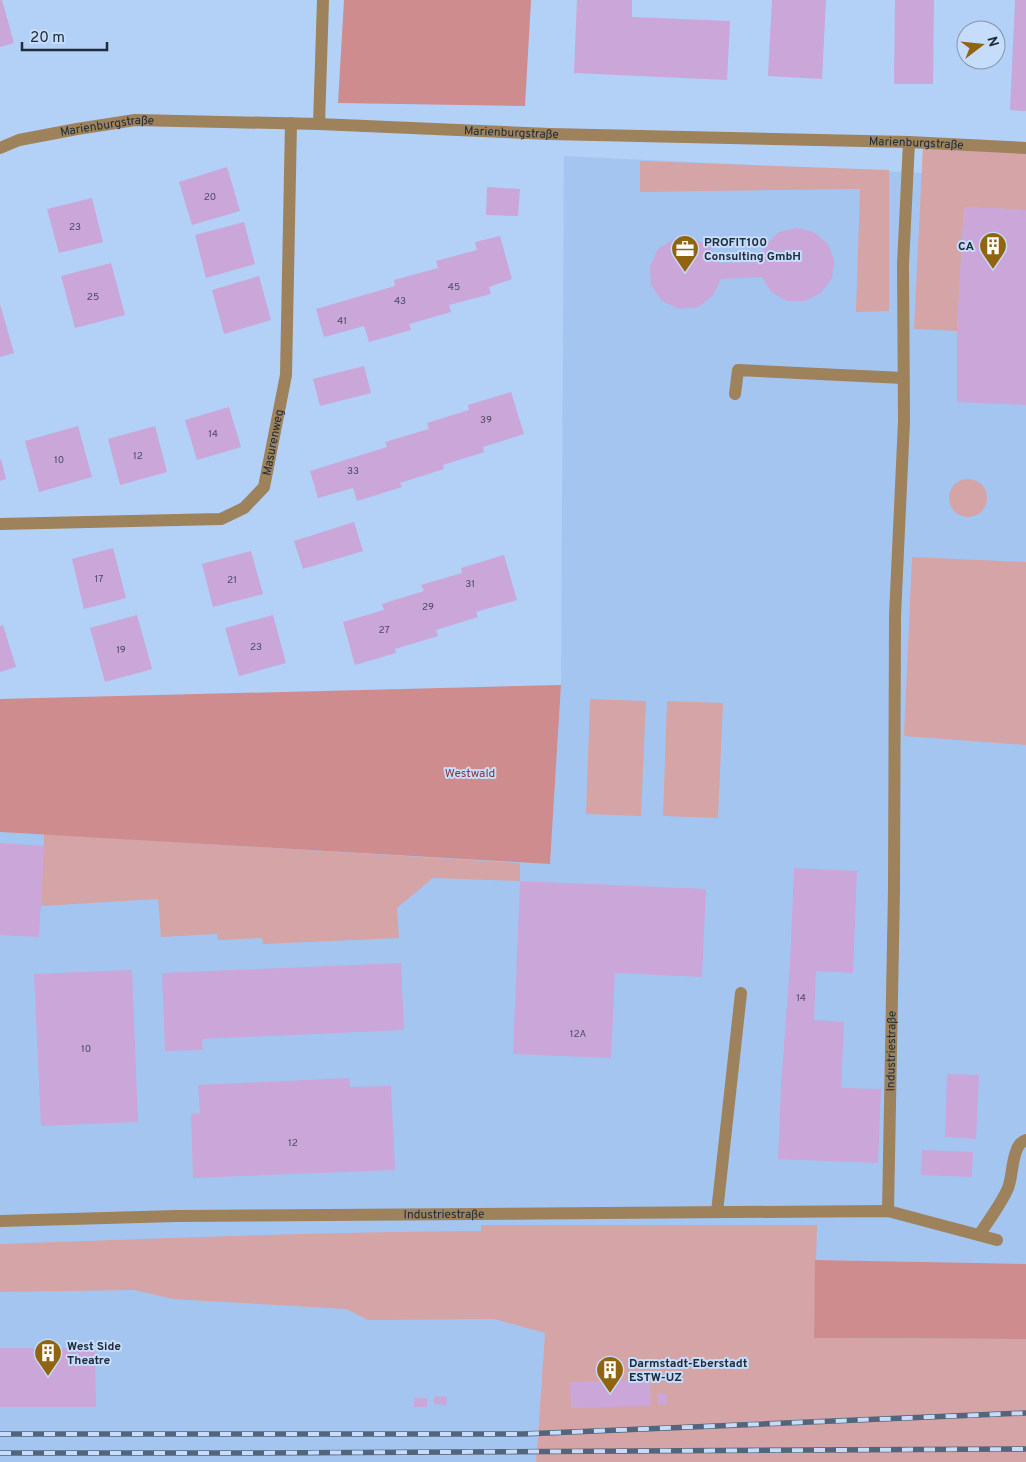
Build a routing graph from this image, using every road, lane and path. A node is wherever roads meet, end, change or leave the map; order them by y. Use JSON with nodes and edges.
{"nodes":[{"id":1,"x":323,"y":0,"type":"edge"},
{"id":2,"x":291,"y":123,"type":"junction"},
{"id":3,"x":319,"y":124,"type":"junction"},
{"id":4,"x":909,"y":142,"type":"junction"},
{"id":5,"x":0,"y":148,"type":"edge"},
{"id":6,"x":1026,"y":148,"type":"edge"},
{"id":7,"x":903,"y":378,"type":"junction"},
{"id":8,"x":735,"y":394,"type":"dead end"},
{"id":9,"x":0,"y":524,"type":"edge"},
{"id":10,"x":740,"y":993,"type":"dead end"},
{"id":11,"x":1026,"y":1140,"type":"edge"},
{"id":12,"x":888,"y":1211,"type":"junction"},
{"id":13,"x":717,"y":1212,"type":"junction"},
{"id":14,"x":0,"y":1221,"type":"edge"},
{"id":15,"x":979,"y":1235,"type":"junction"},
{"id":16,"x":997,"y":1240,"type":"dead end"}],
"edges":[{"from":1,"to":3,"type":"street"},
{"from":2,"to":3,"type":"street","name":"Marienburgstraße"},
{"from":2,"to":5,"type":"street","name":"Marienburgstraße"},
{"from":2,"to":9,"type":"street","name":"Masurenweg"},
{"from":3,"to":4,"type":"street","name":"Marienburgstraße"},
{"from":4,"to":6,"type":"street","name":"Marienburgstraße"},
{"from":4,"to":7,"type":"street","name":"Industriestraße"},
{"from":7,"to":8,"type":"street"},
{"from":7,"to":12,"type":"street","name":"Industriestraße"},
{"from":10,"to":13,"type":"street"},
{"from":11,"to":15,"type":"street"},
{"from":12,"to":13,"type":"street","name":"Industriestraße"},
{"from":12,"to":15,"type":"street","name":"Industriestraße"},
{"from":13,"to":14,"type":"street","name":"Industriestraße"},
{"from":15,"to":16,"type":"street","name":"Industriestraße"}]}
